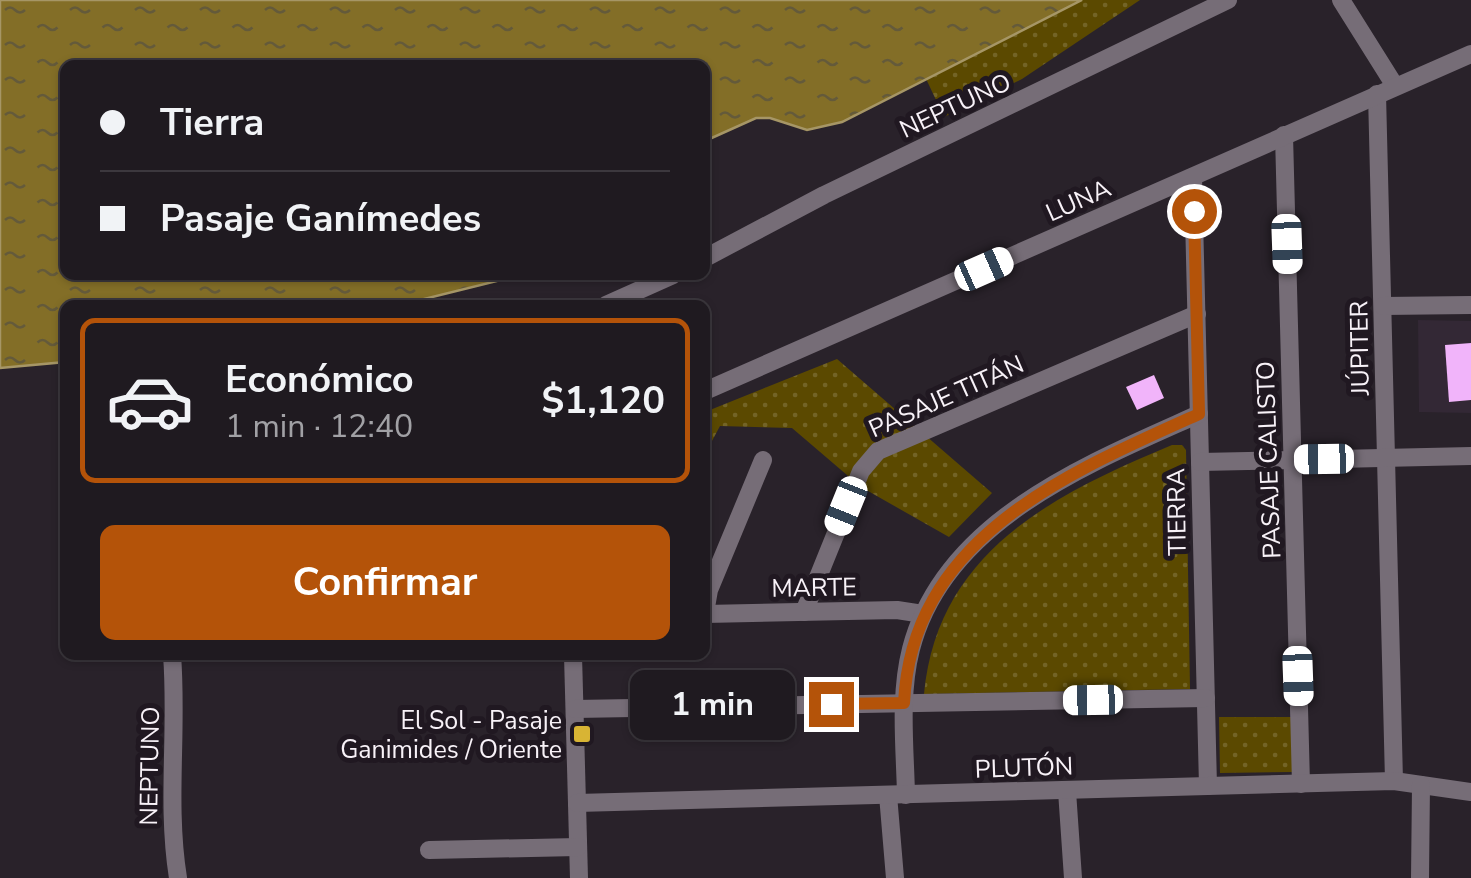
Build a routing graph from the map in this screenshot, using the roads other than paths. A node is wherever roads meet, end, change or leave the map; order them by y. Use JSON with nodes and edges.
{"nodes":[{"id":1,"x":1228,"y":0,"type":"edge"},
{"id":2,"x":1341,"y":0,"type":"edge"},
{"id":3,"x":1471,"y":54,"type":"edge"},
{"id":4,"x":1395,"y":86,"type":"junction"},
{"id":5,"x":1377,"y":94,"type":"junction"},
{"id":6,"x":1284,"y":135,"type":"junction"},
{"id":7,"x":1193,"y":177,"type":"junction"},
{"id":8,"x":710,"y":255,"type":"edge"},
{"id":9,"x":661,"y":280,"type":"edge"},
{"id":10,"x":617,"y":300,"type":"edge"},
{"id":11,"x":1471,"y":305,"type":"edge"},
{"id":12,"x":1382,"y":306,"type":"junction"},
{"id":13,"x":1196,"y":314,"type":"junction"},
{"id":14,"x":710,"y":390,"type":"edge"},
{"id":15,"x":1199,"y":414,"type":"junction"},
{"id":16,"x":1471,"y":456,"type":"edge"},
{"id":17,"x":1386,"y":458,"type":"junction"},
{"id":18,"x":762,"y":460,"type":"dead end"},
{"id":19,"x":1293,"y":460,"type":"junction"},
{"id":20,"x":1200,"y":462,"type":"junction"},
{"id":21,"x":710,"y":590,"type":"edge"},
{"id":22,"x":804,"y":612,"type":"junction"},
{"id":23,"x":710,"y":614,"type":"edge"},
{"id":24,"x":923,"y":614,"type":"junction"},
{"id":25,"x":172,"y":660,"type":"edge"},
{"id":26,"x":574,"y":660,"type":"edge"},
{"id":27,"x":1206,"y":698,"type":"junction"},
{"id":28,"x":904,"y":703,"type":"junction"},
{"id":29,"x":575,"y":708,"type":"junction"},
{"id":30,"x":1394,"y":781,"type":"junction"},
{"id":31,"x":1301,"y":784,"type":"junction"},
{"id":32,"x":1421,"y":785,"type":"junction"},
{"id":33,"x":1208,"y":786,"type":"junction"},
{"id":34,"x":1067,"y":790,"type":"junction"},
{"id":35,"x":1471,"y":792,"type":"edge"},
{"id":36,"x":897,"y":795,"type":"junction"},
{"id":37,"x":577,"y":804,"type":"junction"},
{"id":38,"x":578,"y":846,"type":"junction"},
{"id":39,"x":429,"y":850,"type":"dead end"},
{"id":40,"x":178,"y":878,"type":"edge"},
{"id":41,"x":580,"y":878,"type":"edge"},
{"id":42,"x":895,"y":878,"type":"edge"},
{"id":43,"x":1073,"y":878,"type":"edge"},
{"id":44,"x":1420,"y":878,"type":"edge"}],
"edges":[{"from":1,"to":8,"type":"street","name":"NEPTUNO"},
{"from":2,"to":4,"type":"street"},
{"from":3,"to":4,"type":"street","name":"LUNA"},
{"from":4,"to":5,"type":"street","name":"LUNA"},
{"from":5,"to":6,"type":"street","name":"LUNA"},
{"from":5,"to":12,"type":"street","name":"JÚPITER"},
{"from":6,"to":7,"type":"street","name":"LUNA"},
{"from":6,"to":19,"type":"street","name":"PASAJE CALISTO"},
{"from":7,"to":13,"type":"street","name":"TIERRA"},
{"from":7,"to":14,"type":"street","name":"LUNA"},
{"from":9,"to":10,"type":"street"},
{"from":11,"to":12,"type":"street"},
{"from":12,"to":17,"type":"street","name":"JÚPITER"},
{"from":13,"to":15,"type":"street","name":"TIERRA"},
{"from":13,"to":22,"type":"street","name":"PASAJE TITÁN"},
{"from":15,"to":20,"type":"street","name":"TIERRA"},
{"from":15,"to":24,"type":"street"},
{"from":16,"to":17,"type":"street"},
{"from":17,"to":19,"type":"street"},
{"from":17,"to":30,"type":"street","name":"JÚPITER"},
{"from":18,"to":21,"type":"street"},
{"from":19,"to":20,"type":"street"},
{"from":19,"to":31,"type":"street","name":"PASAJE CALISTO"},
{"from":20,"to":27,"type":"street","name":"TIERRA"},
{"from":22,"to":23,"type":"street","name":"MARTE"},
{"from":22,"to":24,"type":"street","name":"MARTE"},
{"from":24,"to":28,"type":"street"},
{"from":25,"to":40,"type":"street","name":"NEPTUNO"},
{"from":26,"to":29,"type":"street"},
{"from":27,"to":28,"type":"street"},
{"from":27,"to":33,"type":"street","name":"TIERRA"},
{"from":28,"to":29,"type":"street"},
{"from":28,"to":36,"type":"street"},
{"from":29,"to":37,"type":"street"},
{"from":30,"to":31,"type":"street","name":"PLUTÓN"},
{"from":30,"to":32,"type":"street","name":"PLUTÓN"},
{"from":31,"to":33,"type":"street","name":"PLUTÓN"},
{"from":32,"to":35,"type":"street","name":"PLUTÓN"},
{"from":32,"to":44,"type":"street"},
{"from":33,"to":34,"type":"street","name":"PLUTÓN"},
{"from":34,"to":36,"type":"street","name":"PLUTÓN"},
{"from":34,"to":43,"type":"street"},
{"from":36,"to":37,"type":"street","name":"PLUTÓN"},
{"from":36,"to":42,"type":"street"},
{"from":37,"to":38,"type":"street"},
{"from":38,"to":39,"type":"street"},
{"from":38,"to":41,"type":"street"}]}
